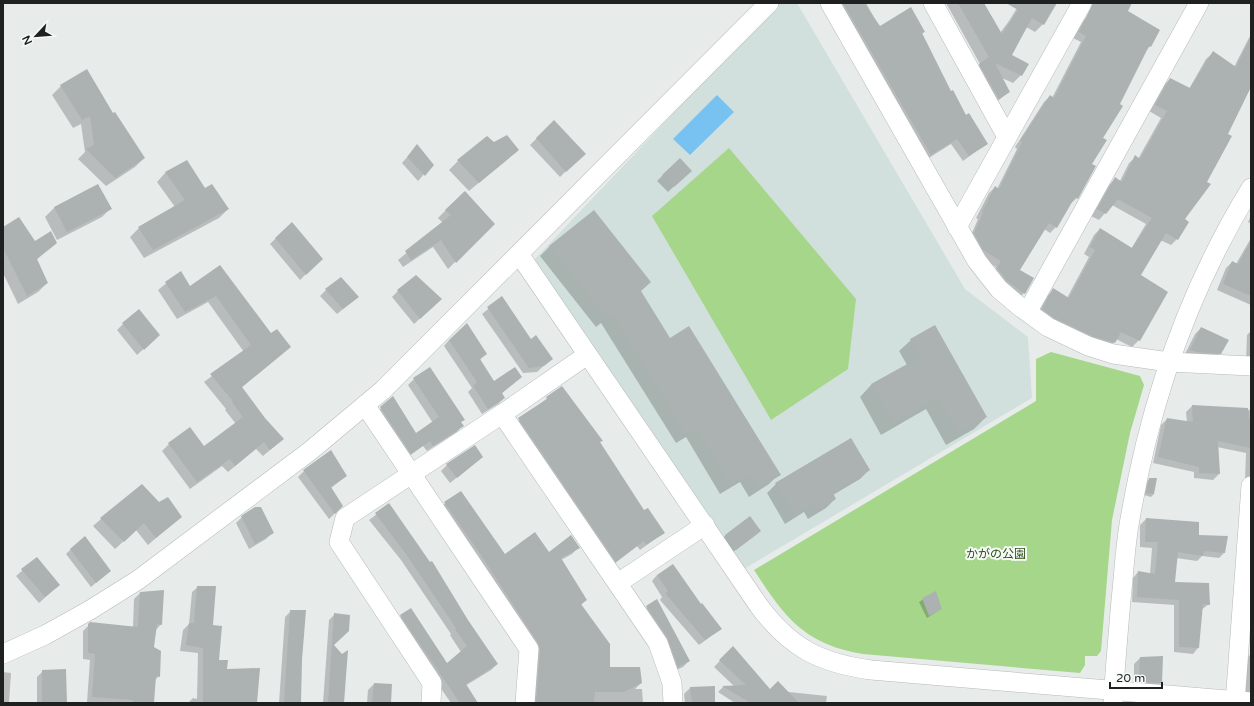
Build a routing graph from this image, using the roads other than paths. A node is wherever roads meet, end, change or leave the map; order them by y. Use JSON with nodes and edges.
{"nodes":[{"id":1,"x":769,"y":3,"type":"edge"},
{"id":2,"x":830,"y":3,"type":"edge"},
{"id":3,"x":933,"y":3,"type":"edge"},
{"id":4,"x":1082,"y":3,"type":"edge"},
{"id":5,"x":1199,"y":3,"type":"edge"},
{"id":6,"x":1007,"y":137,"type":"junction"},
{"id":7,"x":1251,"y":188,"type":"edge"},
{"id":8,"x":957,"y":227,"type":"junction"},
{"id":9,"x":519,"y":254,"type":"junction"},
{"id":10,"x":1028,"y":311,"type":"junction"},
{"id":11,"x":586,"y":355,"type":"junction"},
{"id":12,"x":1169,"y":362,"type":"junction"},
{"id":13,"x":1251,"y":366,"type":"edge"},
{"id":14,"x":365,"y":405,"type":"junction"},
{"id":15,"x":502,"y":414,"type":"junction"},
{"id":16,"x":411,"y":475,"type":"junction"},
{"id":17,"x":1251,"y":486,"type":"edge"},
{"id":18,"x":705,"y":525,"type":"junction"},
{"id":19,"x":618,"y":583,"type":"junction"},
{"id":20,"x":1247,"y":591,"type":"edge"},
{"id":21,"x":3,"y":654,"type":"edge"},
{"id":22,"x":1113,"y":697,"type":"edge"},
{"id":23,"x":1240,"y":702,"type":"edge"},
{"id":24,"x":431,"y":703,"type":"edge"},
{"id":25,"x":525,"y":703,"type":"edge"},
{"id":26,"x":673,"y":703,"type":"edge"}],
"edges":[{"from":1,"to":9,"type":"street"},
{"from":2,"to":8,"type":"street"},
{"from":3,"to":6,"type":"street"},
{"from":4,"to":6,"type":"street"},
{"from":5,"to":10,"type":"street"},
{"from":6,"to":8,"type":"street"},
{"from":7,"to":12,"type":"street"},
{"from":8,"to":10,"type":"street"},
{"from":9,"to":11,"type":"street"},
{"from":9,"to":14,"type":"street"},
{"from":10,"to":12,"type":"street"},
{"from":11,"to":15,"type":"street"},
{"from":11,"to":18,"type":"street"},
{"from":12,"to":13,"type":"street"},
{"from":12,"to":22,"type":"street"},
{"from":14,"to":16,"type":"street"},
{"from":14,"to":21,"type":"street"},
{"from":15,"to":16,"type":"street"},
{"from":15,"to":19,"type":"street"},
{"from":16,"to":24,"type":"street"},
{"from":16,"to":25,"type":"street"},
{"from":17,"to":20,"type":"street"},
{"from":18,"to":19,"type":"street"},
{"from":18,"to":22,"type":"street"},
{"from":19,"to":26,"type":"street"},
{"from":20,"to":23,"type":"street"},
{"from":22,"to":23,"type":"street"}]}
